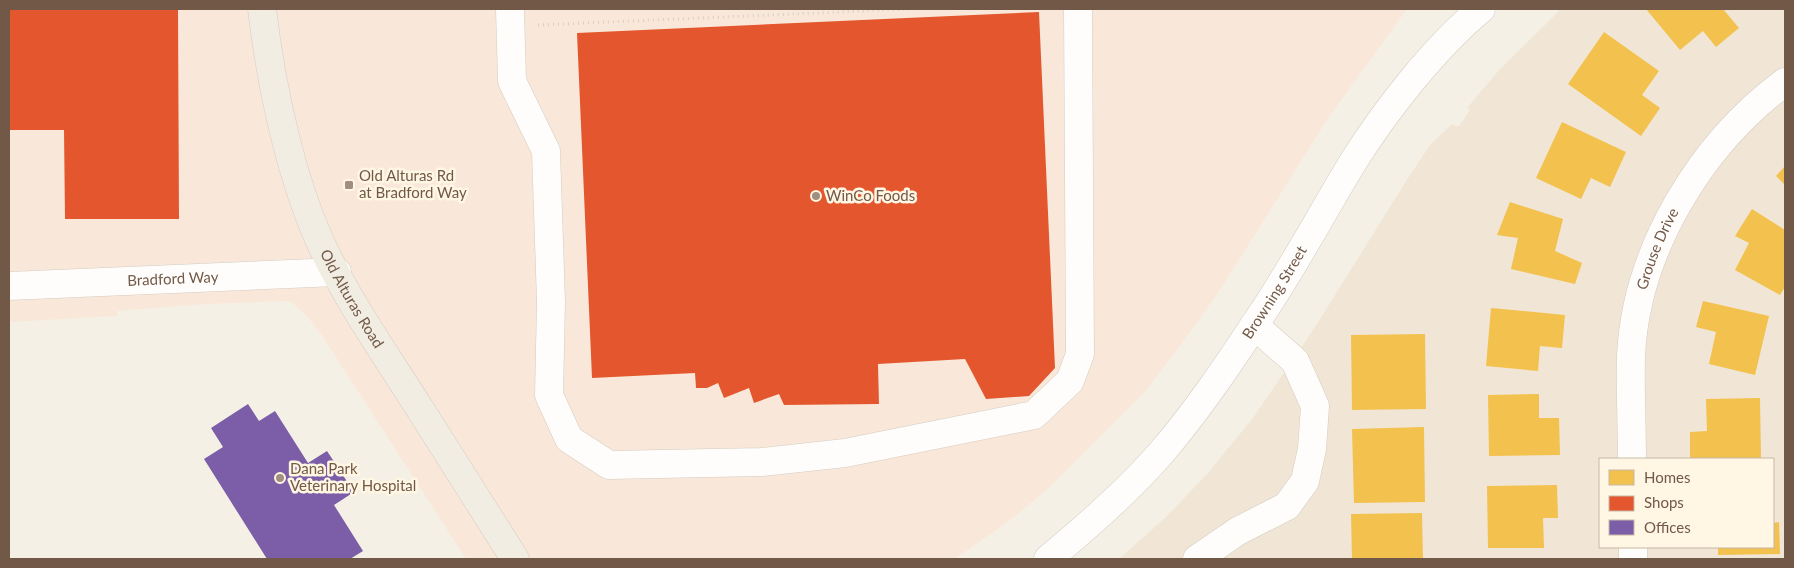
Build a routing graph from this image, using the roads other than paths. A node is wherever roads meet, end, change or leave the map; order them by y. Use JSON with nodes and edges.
{"nodes":[{"id":1,"x":262,"y":9,"type":"edge"},
{"id":2,"x":1078,"y":9,"type":"edge"},
{"id":3,"x":1464,"y":14,"type":"edge"},
{"id":4,"x":511,"y":17,"type":"edge"},
{"id":5,"x":1785,"y":82,"type":"edge"},
{"id":6,"x":336,"y":272,"type":"junction"},
{"id":7,"x":9,"y":286,"type":"edge"},
{"id":8,"x":1254,"y":325,"type":"junction"},
{"id":9,"x":1632,"y":458,"type":"edge"},
{"id":10,"x":515,"y":559,"type":"edge"},
{"id":11,"x":1048,"y":559,"type":"edge"},
{"id":12,"x":1197,"y":559,"type":"edge"}],
"edges":[{"from":1,"to":6,"type":"main road","name":"Old Alturas Road"},
{"from":2,"to":4,"type":"street"},
{"from":3,"to":8,"type":"street","name":"Browning Street"},
{"from":5,"to":9,"type":"street","name":"Grouse Drive"},
{"from":6,"to":7,"type":"street","name":"Bradford Way"},
{"from":6,"to":10,"type":"main road","name":"Old Alturas Road"},
{"from":8,"to":11,"type":"street","name":"Browning Street"},
{"from":8,"to":12,"type":"street"}]}
